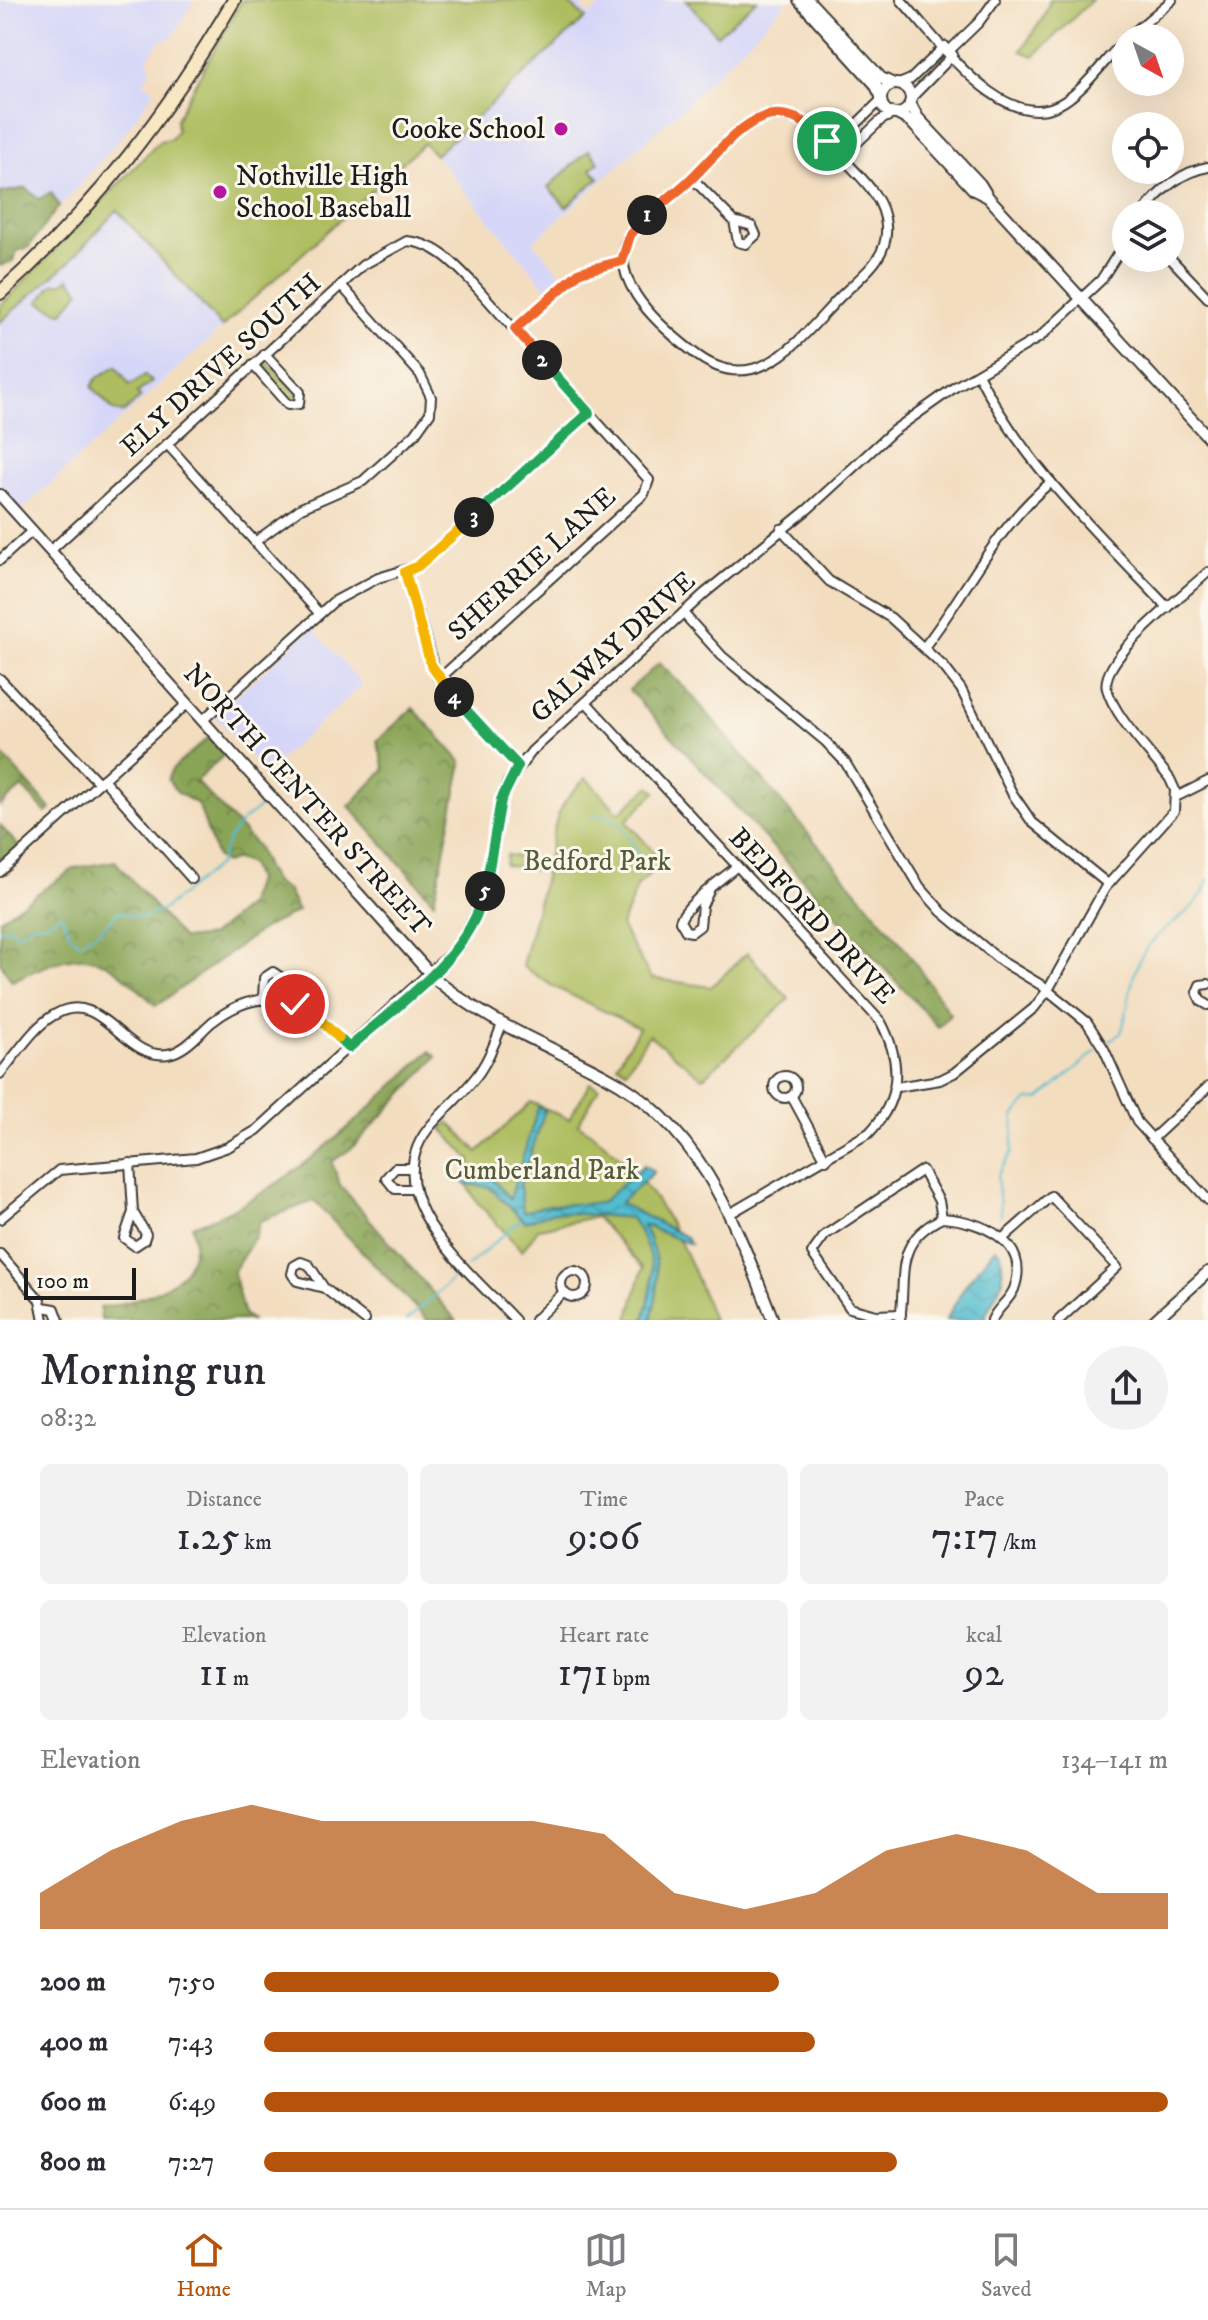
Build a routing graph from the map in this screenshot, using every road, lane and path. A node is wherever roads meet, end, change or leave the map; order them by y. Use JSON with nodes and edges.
{"nodes":[{"id":1,"x":234,"y":0,"type":"edge"},
{"id":2,"x":799,"y":0,"type":"edge"},
{"id":3,"x":808,"y":0,"type":"edge"},
{"id":4,"x":901,"y":0,"type":"edge"},
{"id":5,"x":995,"y":0,"type":"edge"},
{"id":6,"x":1172,"y":0,"type":"edge"},
{"id":7,"x":1144,"y":24,"type":"edge"},
{"id":8,"x":949,"y":51,"type":"junction"},
{"id":9,"x":1112,"y":54,"type":"edge"},
{"id":10,"x":896,"y":84,"type":"junction"},
{"id":11,"x":881,"y":98,"type":"junction"},
{"id":12,"x":910,"y":101,"type":"junction"},
{"id":13,"x":895,"y":114,"type":"junction"},
{"id":14,"x":833,"y":147,"type":"junction"},
{"id":15,"x":842,"y":157,"type":"junction"},
{"id":16,"x":1208,"y":167,"type":"edge"},
{"id":17,"x":692,"y":178,"type":"junction"},
{"id":18,"x":988,"y":197,"type":"junction"},
{"id":19,"x":1153,"y":200,"type":"edge"},
{"id":20,"x":734,"y":221,"type":"dead end"},
{"id":21,"x":622,"y":261,"type":"junction"},
{"id":22,"x":1112,"y":266,"type":"edge"},
{"id":23,"x":1183,"y":272,"type":"edge"},
{"id":24,"x":341,"y":285,"type":"junction"},
{"id":25,"x":0,"y":293,"type":"edge"},
{"id":26,"x":1208,"y":298,"type":"edge"},
{"id":27,"x":1083,"y":300,"type":"junction"},
{"id":28,"x":515,"y":329,"type":"junction"},
{"id":29,"x":265,"y":354,"type":"junction"},
{"id":30,"x":253,"y":365,"type":"junction"},
{"id":31,"x":978,"y":374,"type":"junction"},
{"id":32,"x":589,"y":413,"type":"junction"},
{"id":33,"x":1208,"y":437,"type":"edge"},
{"id":34,"x":167,"y":444,"type":"junction"},
{"id":35,"x":1051,"y":482,"type":"junction"},
{"id":36,"x":0,"y":495,"type":"edge"},
{"id":37,"x":781,"y":529,"type":"junction"},
{"id":38,"x":32,"y":531,"type":"junction"},
{"id":39,"x":256,"y":541,"type":"junction"},
{"id":40,"x":50,"y":551,"type":"junction"},
{"id":41,"x":0,"y":560,"type":"edge"},
{"id":42,"x":405,"y":572,"type":"junction"},
{"id":43,"x":1208,"y":572,"type":"edge"},
{"id":44,"x":1168,"y":608,"type":"junction"},
{"id":45,"x":319,"y":613,"type":"junction"},
{"id":46,"x":683,"y":613,"type":"junction"},
{"id":47,"x":925,"y":646,"type":"junction"},
{"id":48,"x":0,"y":679,"type":"edge"},
{"id":49,"x":439,"y":679,"type":"junction"},
{"id":50,"x":586,"y":702,"type":"junction"},
{"id":51,"x":188,"y":703,"type":"junction"},
{"id":52,"x":203,"y":720,"type":"junction"},
{"id":53,"x":518,"y":766,"type":"junction"},
{"id":54,"x":101,"y":781,"type":"junction"},
{"id":55,"x":1208,"y":781,"type":"edge"},
{"id":56,"x":1176,"y":797,"type":"junction"},
{"id":57,"x":736,"y":867,"type":"junction"},
{"id":58,"x":0,"y":872,"type":"edge"},
{"id":59,"x":192,"y":879,"type":"dead end"},
{"id":60,"x":1108,"y":884,"type":"junction"},
{"id":61,"x":709,"y":891,"type":"junction"},
{"id":62,"x":431,"y":974,"type":"junction"},
{"id":63,"x":1208,"y":984,"type":"edge"},
{"id":64,"x":1048,"y":990,"type":"junction"},
{"id":65,"x":263,"y":1000,"type":"junction"},
{"id":66,"x":284,"y":1000,"type":"junction"},
{"id":67,"x":1208,"y":1005,"type":"edge"},
{"id":68,"x":502,"y":1024,"type":"junction"},
{"id":69,"x":349,"y":1048,"type":"junction"},
{"id":70,"x":0,"y":1074,"type":"edge"},
{"id":71,"x":896,"y":1087,"type":"junction"},
{"id":72,"x":1208,"y":1087,"type":"edge"},
{"id":73,"x":792,"y":1097,"type":"dead end"},
{"id":74,"x":1152,"y":1139,"type":"junction"},
{"id":75,"x":826,"y":1160,"type":"junction"},
{"id":76,"x":130,"y":1163,"type":"junction"},
{"id":77,"x":413,"y":1168,"type":"junction"},
{"id":78,"x":414,"y":1189,"type":"junction"},
{"id":79,"x":1208,"y":1200,"type":"edge"},
{"id":80,"x":133,"y":1212,"type":"dead end"},
{"id":81,"x":731,"y":1213,"type":"junction"},
{"id":82,"x":942,"y":1218,"type":"junction"},
{"id":83,"x":0,"y":1219,"type":"edge"},
{"id":84,"x":1002,"y":1239,"type":"junction"},
{"id":85,"x":0,"y":1254,"type":"edge"},
{"id":86,"x":1208,"y":1272,"type":"edge"},
{"id":87,"x":324,"y":1288,"type":"dead end"},
{"id":88,"x":564,"y":1292,"type":"dead end"},
{"id":89,"x":43,"y":1307,"type":"junction"},
{"id":90,"x":901,"y":1317,"type":"edge"},
{"id":91,"x":44,"y":1320,"type":"edge"},
{"id":92,"x":59,"y":1320,"type":"edge"},
{"id":93,"x":365,"y":1320,"type":"edge"},
{"id":94,"x":515,"y":1320,"type":"edge"},
{"id":95,"x":535,"y":1320,"type":"edge"},
{"id":96,"x":773,"y":1320,"type":"edge"},
{"id":97,"x":992,"y":1320,"type":"edge"},
{"id":98,"x":1059,"y":1320,"type":"edge"},
{"id":99,"x":1155,"y":1320,"type":"edge"}],
"edges":[{"from":1,"to":25,"type":"main road"},
{"from":2,"to":11,"type":"street"},
{"from":3,"to":10,"type":"street"},
{"from":4,"to":8,"type":"street"},
{"from":5,"to":8,"type":"street"},
{"from":6,"to":7,"type":"street"},
{"from":8,"to":9,"type":"street"},
{"from":8,"to":10,"type":"street"},
{"from":8,"to":12,"type":"street"},
{"from":10,"to":11,"type":"street"},
{"from":10,"to":12,"type":"street"},
{"from":11,"to":13,"type":"street"},
{"from":11,"to":14,"type":"street"},
{"from":12,"to":13,"type":"street"},
{"from":12,"to":18,"type":"street"},
{"from":13,"to":15,"type":"street"},
{"from":13,"to":18,"type":"street"},
{"from":14,"to":15,"type":"street"},
{"from":14,"to":17,"type":"street"},
{"from":15,"to":21,"type":"street"},
{"from":16,"to":19,"type":"street"},
{"from":17,"to":20,"type":"street"},
{"from":17,"to":21,"type":"street"},
{"from":18,"to":27,"type":"street"},
{"from":21,"to":28,"type":"street"},
{"from":22,"to":27,"type":"street","name":"GALWAY DRIVE"},
{"from":23,"to":26,"type":"street"},
{"from":24,"to":28,"type":"street","name":"ELY DRIVE SOUTH"},
{"from":24,"to":29,"type":"street","name":"ELY DRIVE SOUTH"},
{"from":24,"to":39,"type":"street"},
{"from":27,"to":31,"type":"street","name":"GALWAY DRIVE"},
{"from":27,"to":33,"type":"street"},
{"from":28,"to":32,"type":"street"},
{"from":29,"to":30,"type":"street","name":"ELY DRIVE SOUTH"},
{"from":29,"to":30,"type":"street"},
{"from":30,"to":34,"type":"street","name":"ELY DRIVE SOUTH"},
{"from":31,"to":35,"type":"street"},
{"from":31,"to":37,"type":"street","name":"GALWAY DRIVE"},
{"from":32,"to":42,"type":"street"},
{"from":32,"to":49,"type":"street","name":"SHERRIE LANE"},
{"from":34,"to":39,"type":"street"},
{"from":34,"to":40,"type":"street","name":"ELY DRIVE SOUTH"},
{"from":35,"to":44,"type":"street"},
{"from":35,"to":47,"type":"street"},
{"from":36,"to":38,"type":"street","name":"NORTH CENTER STREET"},
{"from":37,"to":46,"type":"street","name":"GALWAY DRIVE"},
{"from":37,"to":47,"type":"street"},
{"from":38,"to":40,"type":"street","name":"NORTH CENTER STREET"},
{"from":38,"to":41,"type":"street"},
{"from":39,"to":45,"type":"street"},
{"from":40,"to":51,"type":"street","name":"NORTH CENTER STREET"},
{"from":42,"to":45,"type":"street"},
{"from":42,"to":49,"type":"street"},
{"from":43,"to":44,"type":"street"},
{"from":44,"to":56,"type":"street"},
{"from":45,"to":52,"type":"street"},
{"from":46,"to":50,"type":"street","name":"GALWAY DRIVE"},
{"from":46,"to":64,"type":"street"},
{"from":47,"to":60,"type":"street"},
{"from":48,"to":54,"type":"street"},
{"from":49,"to":53,"type":"street"},
{"from":50,"to":53,"type":"street","name":"GALWAY DRIVE"},
{"from":50,"to":57,"type":"street","name":"BEDFORD DRIVE"},
{"from":51,"to":52,"type":"street","name":"NORTH CENTER STREET"},
{"from":51,"to":54,"type":"street"},
{"from":52,"to":62,"type":"street","name":"NORTH CENTER STREET"},
{"from":53,"to":62,"type":"street","name":"GALWAY DRIVE"},
{"from":54,"to":58,"type":"street"},
{"from":54,"to":59,"type":"street"},
{"from":55,"to":56,"type":"street"},
{"from":56,"to":60,"type":"street"},
{"from":57,"to":61,"type":"street"},
{"from":57,"to":71,"type":"street","name":"BEDFORD DRIVE"},
{"from":60,"to":64,"type":"street"},
{"from":61,"to":61,"type":"street"},
{"from":62,"to":68,"type":"street","name":"NORTH CENTER STREET"},
{"from":62,"to":69,"type":"street","name":"GALWAY DRIVE"},
{"from":63,"to":67,"type":"street"},
{"from":64,"to":71,"type":"street"},
{"from":64,"to":74,"type":"street"},
{"from":65,"to":66,"type":"street"},
{"from":65,"to":66,"type":"street"},
{"from":65,"to":70,"type":"street"},
{"from":66,"to":69,"type":"street"},
{"from":68,"to":77,"type":"street"},
{"from":68,"to":81,"type":"street","name":"NORTH CENTER STREET"},
{"from":69,"to":76,"type":"street","name":"GALWAY DRIVE"},
{"from":71,"to":75,"type":"street"},
{"from":72,"to":74,"type":"street"},
{"from":73,"to":75,"type":"street"},
{"from":74,"to":79,"type":"street"},
{"from":75,"to":81,"type":"street"},
{"from":76,"to":80,"type":"street"},
{"from":76,"to":83,"type":"street","name":"GALWAY DRIVE"},
{"from":77,"to":78,"type":"street"},
{"from":77,"to":78,"type":"street"},
{"from":78,"to":94,"type":"street"},
{"from":81,"to":96,"type":"street","name":"NORTH CENTER STREET"},
{"from":82,"to":84,"type":"street"},
{"from":82,"to":90,"type":"street"},
{"from":82,"to":90,"type":"street"},
{"from":84,"to":97,"type":"street"},
{"from":84,"to":98,"type":"street"},
{"from":85,"to":89,"type":"street"},
{"from":86,"to":99,"type":"street"},
{"from":87,"to":93,"type":"street"},
{"from":88,"to":95,"type":"street"},
{"from":89,"to":91,"type":"street"},
{"from":89,"to":92,"type":"street"}]}
